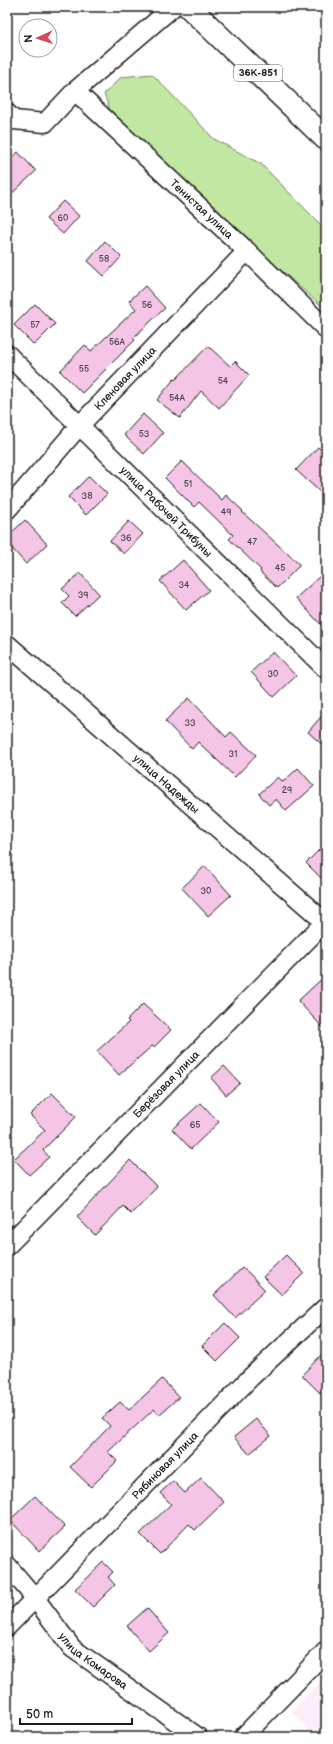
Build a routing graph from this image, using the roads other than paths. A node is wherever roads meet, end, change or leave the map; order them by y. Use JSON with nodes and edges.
{"nodes":[{"id":1,"x":173,"y":7,"type":"edge"},
{"id":2,"x":189,"y":7,"type":"edge"},
{"id":3,"x":75,"y":92,"type":"junction"},
{"id":4,"x":7,"y":113,"type":"edge"},
{"id":5,"x":326,"y":139,"type":"edge"},
{"id":6,"x":247,"y":250,"type":"junction"},
{"id":7,"x":326,"y":329,"type":"edge"},
{"id":8,"x":7,"y":354,"type":"edge"},
{"id":9,"x":80,"y":426,"type":"junction"},
{"id":10,"x":7,"y":510,"type":"edge"},
{"id":11,"x":7,"y":644,"type":"edge"},
{"id":12,"x":326,"y":669,"type":"edge"},
{"id":13,"x":325,"y":923,"type":"edge"},
{"id":14,"x":7,"y":1246,"type":"edge"},
{"id":15,"x":326,"y":1307,"type":"edge"},
{"id":16,"x":7,"y":1565,"type":"edge"},
{"id":17,"x":35,"y":1598,"type":"junction"},
{"id":18,"x":7,"y":1627,"type":"edge"},
{"id":19,"x":326,"y":1651,"type":"edge"},
{"id":20,"x":198,"y":1737,"type":"edge"},
{"id":21,"x":242,"y":1737,"type":"edge"}],
"edges":[{"from":1,"to":3,"type":"street"},
{"from":2,"to":5,"type":"main road","number":"36К-851"},
{"from":3,"to":4,"type":"street"},
{"from":3,"to":6,"type":"street","name":"Тенистая улица"},
{"from":6,"to":7,"type":"street","name":"Тенистая улица"},
{"from":6,"to":9,"type":"street","name":"Кленовая улица"},
{"from":8,"to":9,"type":"street","name":"улица Рабочей Трибуны"},
{"from":9,"to":10,"type":"street","name":"Кленовая улица"},
{"from":9,"to":12,"type":"street","name":"улица Рабочей Трибуны"},
{"from":11,"to":13,"type":"street","name":"улица Надежды"},
{"from":13,"to":14,"type":"street","name":"Берёзовая улица"},
{"from":15,"to":17,"type":"street","name":"Рябиновая улица"},
{"from":16,"to":17,"type":"street","name":"улица Комарова"},
{"from":17,"to":18,"type":"street","name":"Рябиновая улица"},
{"from":17,"to":20,"type":"street","name":"улица Комарова"},
{"from":19,"to":21,"type":"street"}]}
